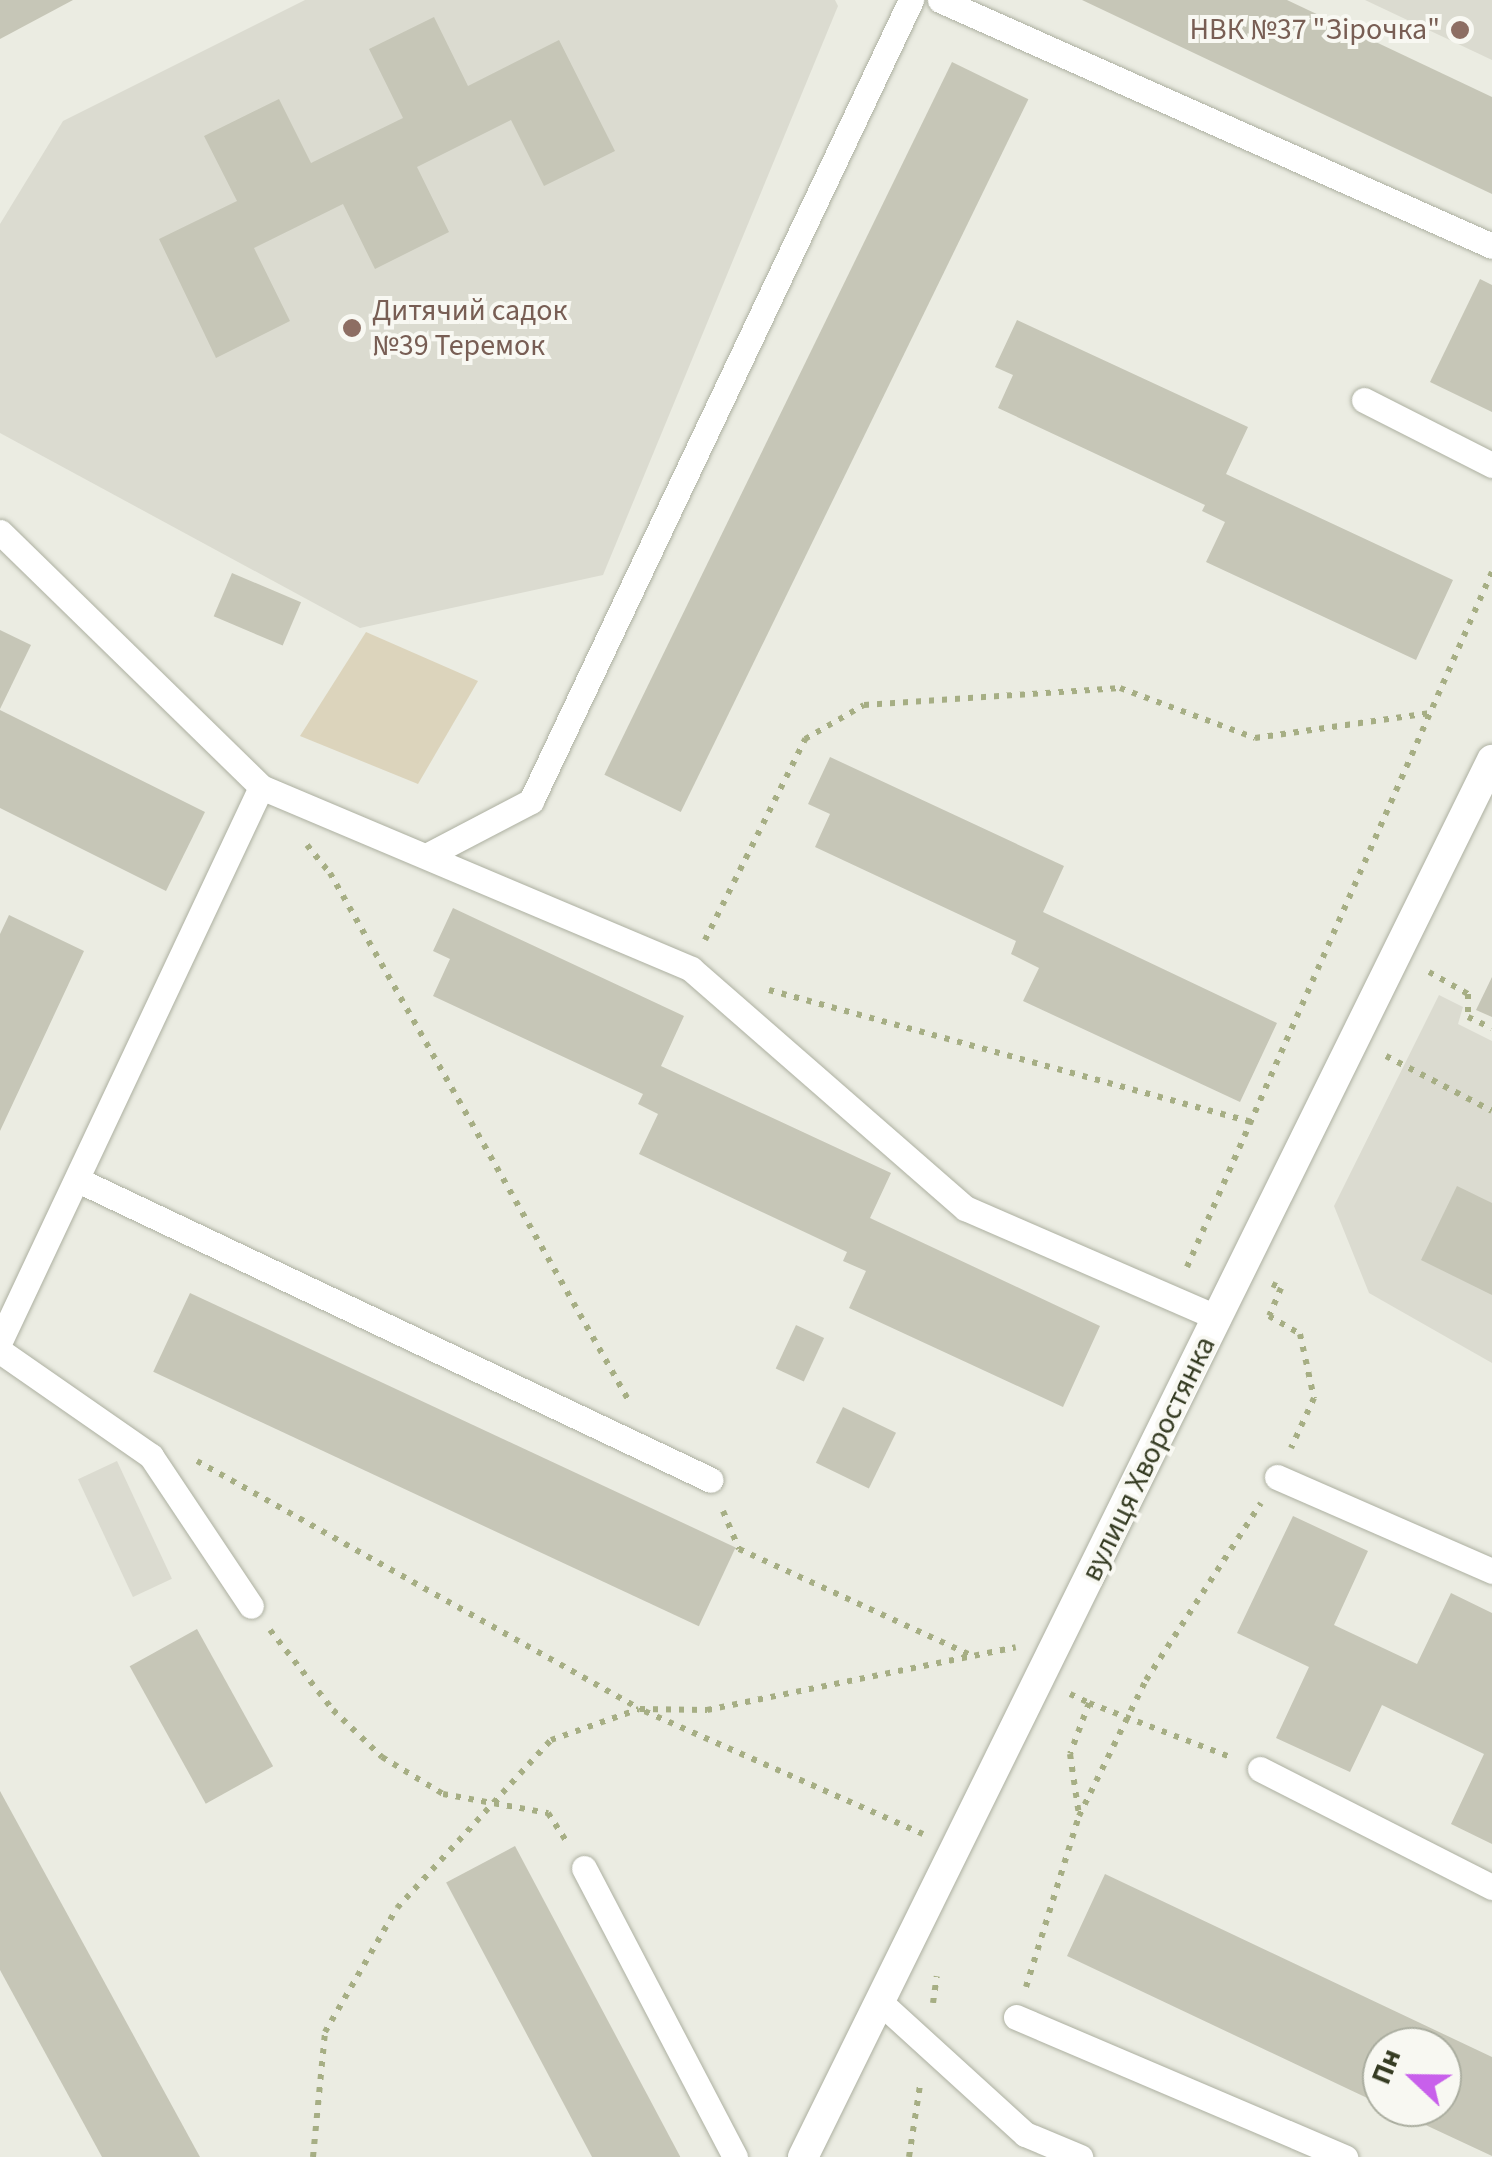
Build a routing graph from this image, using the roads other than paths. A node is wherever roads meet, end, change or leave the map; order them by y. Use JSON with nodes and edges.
{"nodes":[{"id":1,"x":911,"y":0,"type":"edge"},
{"id":2,"x":940,"y":0,"type":"edge"},
{"id":3,"x":1492,"y":246,"type":"edge"},
{"id":4,"x":1364,"y":400,"type":"dead end"},
{"id":5,"x":1492,"y":465,"type":"edge"},
{"id":6,"x":0,"y":532,"type":"edge"},
{"id":7,"x":1492,"y":760,"type":"edge"},
{"id":8,"x":262,"y":787,"type":"junction"},
{"id":9,"x":426,"y":856,"type":"junction"},
{"id":10,"x":78,"y":1180,"type":"junction"},
{"id":11,"x":1218,"y":1318,"type":"junction"},
{"id":12,"x":0,"y":1341,"type":"edge"},
{"id":13,"x":0,"y":1351,"type":"edge"},
{"id":14,"x":1278,"y":1477,"type":"road end"},
{"id":15,"x":711,"y":1480,"type":"road end"},
{"id":16,"x":1492,"y":1571,"type":"edge"},
{"id":17,"x":251,"y":1606,"type":"road end"},
{"id":18,"x":1260,"y":1770,"type":"road end"},
{"id":19,"x":584,"y":1868,"type":"road end"},
{"id":20,"x":1492,"y":1887,"type":"edge"},
{"id":21,"x":880,"y":2002,"type":"junction"},
{"id":22,"x":1016,"y":2017,"type":"road end"},
{"id":23,"x":736,"y":2157,"type":"edge"},
{"id":24,"x":802,"y":2157,"type":"edge"},
{"id":25,"x":1080,"y":2157,"type":"edge"},
{"id":26,"x":1346,"y":2157,"type":"edge"}],
"edges":[{"from":1,"to":9,"type":"lane"},
{"from":2,"to":3,"type":"lane"},
{"from":4,"to":5,"type":"lane"},
{"from":6,"to":8,"type":"lane"},
{"from":7,"to":11,"type":"street","name":"вулиця Хворостянка"},
{"from":8,"to":9,"type":"lane"},
{"from":8,"to":10,"type":"lane"},
{"from":9,"to":11,"type":"lane"},
{"from":10,"to":12,"type":"lane"},
{"from":10,"to":15,"type":"lane"},
{"from":11,"to":21,"type":"street","name":"вулиця Хворостянка"},
{"from":13,"to":17,"type":"lane"},
{"from":14,"to":16,"type":"lane"},
{"from":18,"to":20,"type":"lane"},
{"from":19,"to":23,"type":"lane"},
{"from":21,"to":24,"type":"street","name":"вулиця Хворостянка"},
{"from":21,"to":25,"type":"lane"},
{"from":22,"to":26,"type":"lane"}]}
